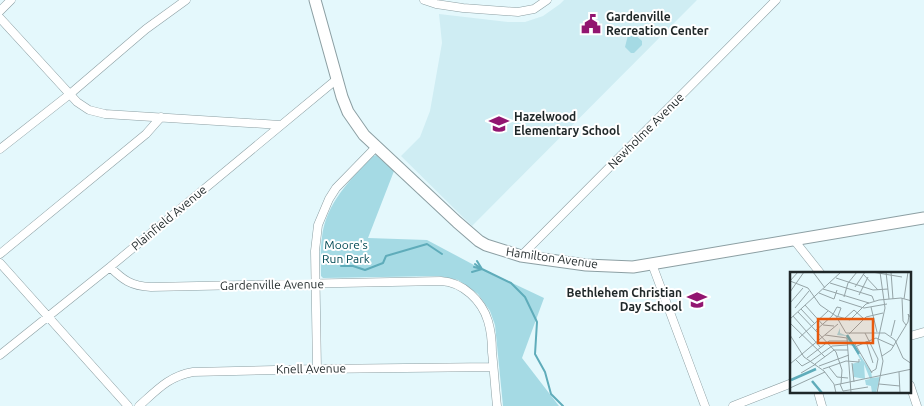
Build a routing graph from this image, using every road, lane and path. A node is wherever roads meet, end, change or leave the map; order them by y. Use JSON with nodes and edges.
{"nodes":[{"id":1,"x":12,"y":0,"type":"edge"},
{"id":2,"x":186,"y":0,"type":"edge"},
{"id":3,"x":315,"y":0,"type":"edge"},
{"id":4,"x":424,"y":0,"type":"edge"},
{"id":5,"x":547,"y":0,"type":"edge"},
{"id":6,"x":438,"y":2,"type":"edge"},
{"id":7,"x":771,"y":2,"type":"edge"},
{"id":8,"x":0,"y":10,"type":"edge"},
{"id":9,"x":0,"y":18,"type":"edge"},
{"id":10,"x":337,"y":79,"type":"junction"},
{"id":11,"x":70,"y":94,"type":"junction"},
{"id":12,"x":162,"y":117,"type":"junction"},
{"id":13,"x":280,"y":125,"type":"junction"},
{"id":14,"x":376,"y":146,"type":"junction"},
{"id":15,"x":0,"y":149,"type":"edge"},
{"id":16,"x":924,"y":218,"type":"edge"},
{"id":17,"x":794,"y":240,"type":"junction"},
{"id":18,"x":0,"y":254,"type":"edge"},
{"id":19,"x":521,"y":256,"type":"junction"},
{"id":20,"x":0,"y":263,"type":"edge"},
{"id":21,"x":652,"y":264,"type":"junction"},
{"id":22,"x":110,"y":267,"type":"junction"},
{"id":23,"x":819,"y":272,"type":"edge"},
{"id":24,"x":316,"y":284,"type":"junction"},
{"id":25,"x":47,"y":317,"type":"junction"},
{"id":26,"x":0,"y":355,"type":"edge"},
{"id":27,"x":494,"y":367,"type":"junction"},
{"id":28,"x":318,"y":369,"type":"junction"},
{"id":29,"x":790,"y":383,"type":"edge"},
{"id":30,"x":912,"y":391,"type":"edge"},
{"id":31,"x":128,"y":406,"type":"edge"},
{"id":32,"x":139,"y":406,"type":"edge"},
{"id":33,"x":497,"y":406,"type":"edge"},
{"id":34,"x":705,"y":406,"type":"edge"},
{"id":35,"x":734,"y":406,"type":"edge"},
{"id":36,"x":917,"y":406,"type":"edge"}],
"edges":[{"from":1,"to":8,"type":"street"},
{"from":2,"to":11,"type":"street"},
{"from":3,"to":10,"type":"street","name":"Hamilton Avenue"},
{"from":4,"to":6,"type":"street"},
{"from":5,"to":6,"type":"street"},
{"from":7,"to":19,"type":"street","name":"Newholme Avenue"},
{"from":9,"to":11,"type":"street"},
{"from":10,"to":13,"type":"street","name":"Plainfield Avenue"},
{"from":10,"to":14,"type":"street","name":"Hamilton Avenue"},
{"from":11,"to":12,"type":"street"},
{"from":11,"to":15,"type":"street"},
{"from":12,"to":13,"type":"street"},
{"from":12,"to":18,"type":"street"},
{"from":13,"to":22,"type":"street","name":"Plainfield Avenue"},
{"from":14,"to":19,"type":"street","name":"Hamilton Avenue"},
{"from":14,"to":24,"type":"street"},
{"from":16,"to":17,"type":"street","name":"Hamilton Avenue"},
{"from":17,"to":21,"type":"street","name":"Hamilton Avenue"},
{"from":17,"to":23,"type":"street"},
{"from":19,"to":21,"type":"street","name":"Hamilton Avenue"},
{"from":20,"to":25,"type":"street"},
{"from":21,"to":34,"type":"street"},
{"from":22,"to":24,"type":"street","name":"Gardenville Avenue"},
{"from":22,"to":25,"type":"street","name":"Plainfield Avenue"},
{"from":24,"to":27,"type":"street","name":"Gardenville Avenue"},
{"from":24,"to":28,"type":"street"},
{"from":25,"to":26,"type":"street","name":"Plainfield Avenue"},
{"from":25,"to":31,"type":"street"},
{"from":27,"to":28,"type":"street","name":"Knell Avenue"},
{"from":27,"to":33,"type":"street","name":"Gardenville Avenue"},
{"from":28,"to":32,"type":"street","name":"Knell Avenue"},
{"from":29,"to":35,"type":"street"},
{"from":30,"to":36,"type":"street"}]}
